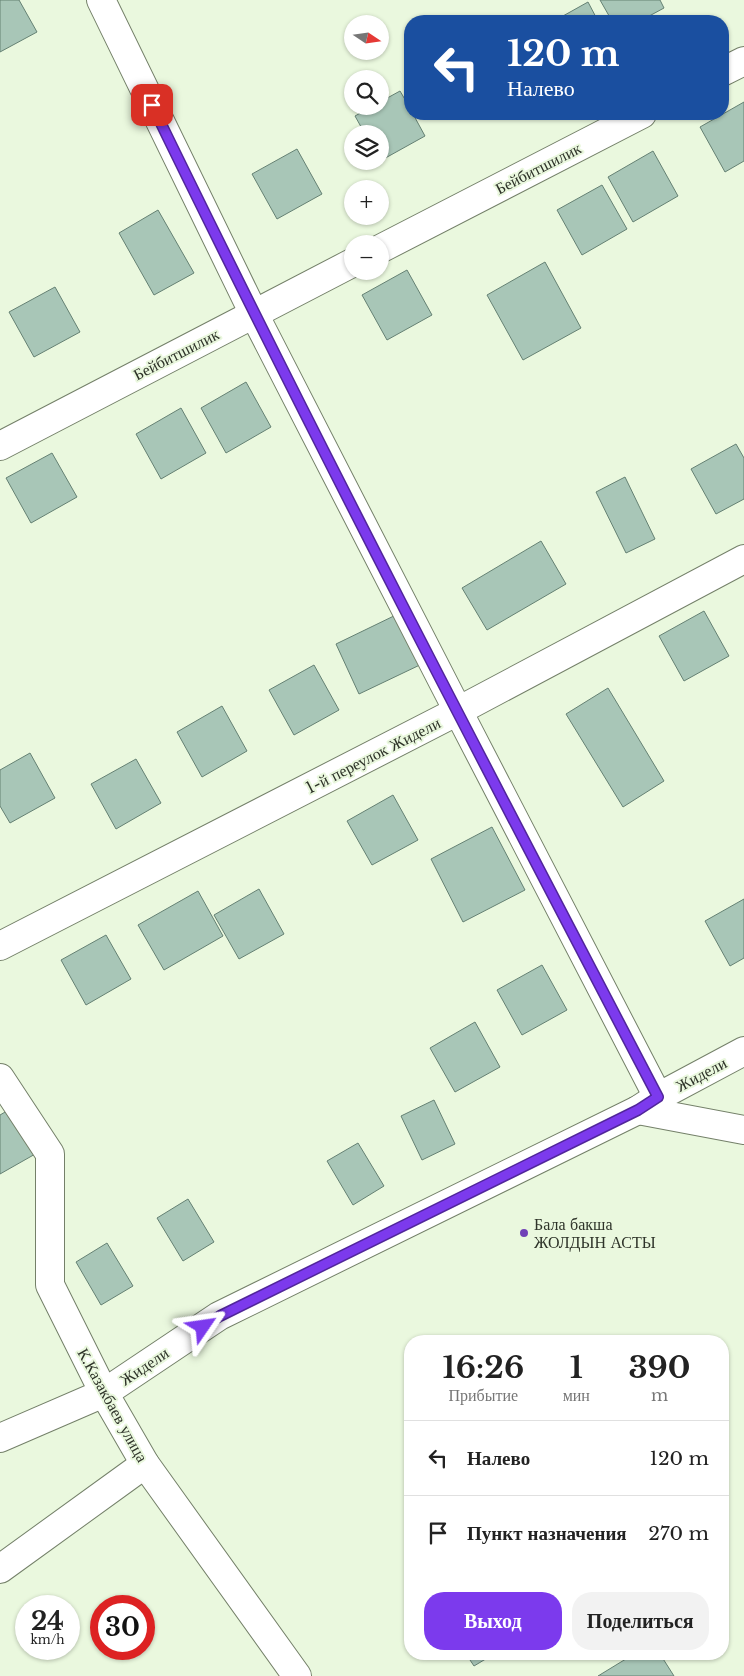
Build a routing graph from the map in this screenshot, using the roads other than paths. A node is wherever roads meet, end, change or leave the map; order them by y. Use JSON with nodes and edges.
{"nodes":[{"id":1,"x":101,"y":0,"type":"edge"},
{"id":2,"x":744,"y":61,"type":"edge"},
{"id":3,"x":729,"y":68,"type":"edge"},
{"id":4,"x":630,"y":120,"type":"edge"},
{"id":5,"x":389,"y":244,"type":"edge"},
{"id":6,"x":344,"y":267,"type":"edge"},
{"id":7,"x":254,"y":314,"type":"junction"},
{"id":8,"x":0,"y":446,"type":"edge"},
{"id":9,"x":744,"y":559,"type":"edge"},
{"id":10,"x":458,"y":712,"type":"junction"},
{"id":11,"x":0,"y":946,"type":"edge"},
{"id":12,"x":744,"y":1051,"type":"edge"},
{"id":13,"x":0,"y":1078,"type":"edge"},
{"id":14,"x":648,"y":1103,"type":"junction"},
{"id":15,"x":744,"y":1130,"type":"edge"},
{"id":16,"x":104,"y":1393,"type":"junction"},
{"id":17,"x":0,"y":1438,"type":"edge"},
{"id":18,"x":145,"y":1464,"type":"junction"},
{"id":19,"x":0,"y":1569,"type":"edge"},
{"id":20,"x":297,"y":1676,"type":"edge"}],
"edges":[{"from":1,"to":7,"type":"street"},
{"from":2,"to":3,"type":"street"},
{"from":4,"to":5,"type":"street","name":"Бейбитшилик"},
{"from":6,"to":7,"type":"street","name":"Бейбитшилик"},
{"from":7,"to":8,"type":"street","name":"Бейбитшилик"},
{"from":7,"to":10,"type":"street"},
{"from":9,"to":10,"type":"street","name":"1-й переулок Жидели"},
{"from":10,"to":11,"type":"street","name":"1-й переулок Жидели"},
{"from":10,"to":14,"type":"street"},
{"from":12,"to":14,"type":"street","name":"Жидели"},
{"from":13,"to":16,"type":"street","name":"К.Казакбаев улица"},
{"from":14,"to":15,"type":"street"},
{"from":14,"to":16,"type":"street","name":"Жидели"},
{"from":16,"to":17,"type":"street","name":"Жидели"},
{"from":16,"to":18,"type":"street","name":"К.Казакбаев улица"},
{"from":18,"to":19,"type":"street"},
{"from":18,"to":20,"type":"street","name":"К.Казакбаев улица"}]}
